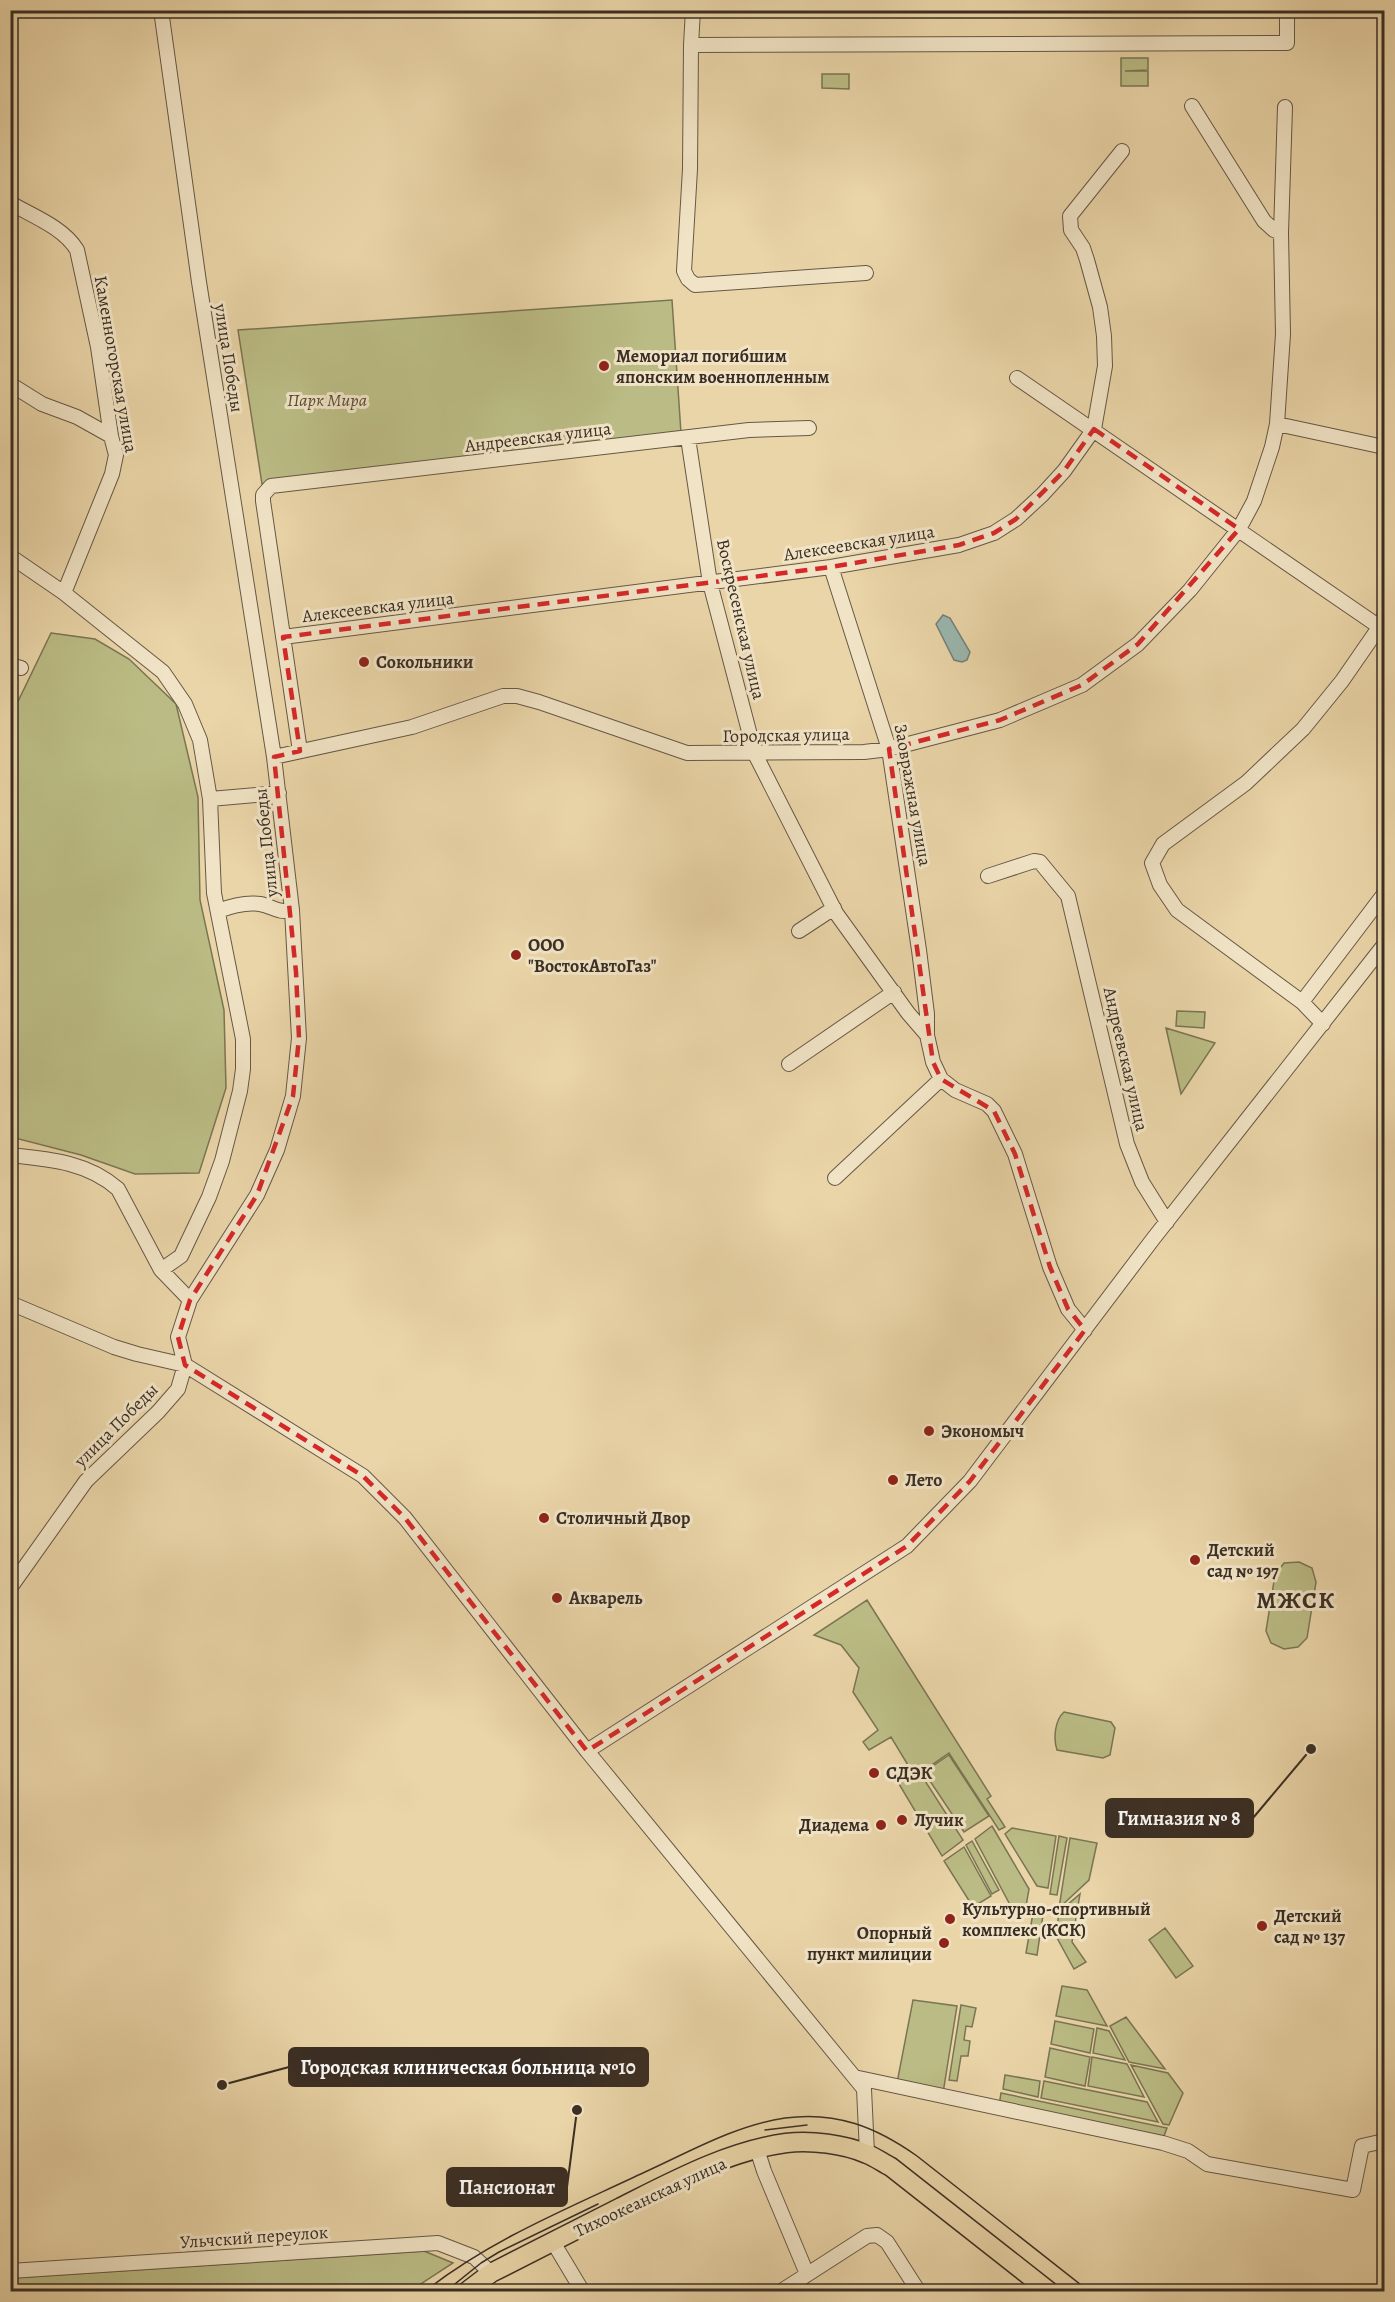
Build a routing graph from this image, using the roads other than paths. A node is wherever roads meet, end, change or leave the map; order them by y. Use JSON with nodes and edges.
{"nodes":[{"id":1,"x":161,"y":10,"type":"edge"},
{"id":2,"x":693,"y":10,"type":"edge"},
{"id":3,"x":1287,"y":10,"type":"edge"},
{"id":4,"x":691,"y":45,"type":"junction"},
{"id":5,"x":1192,"y":106,"type":"dead end"},
{"id":6,"x":1285,"y":107,"type":"dead end"},
{"id":7,"x":1122,"y":151,"type":"dead end"},
{"id":8,"x":10,"y":203,"type":"edge"},
{"id":9,"x":1281,"y":233,"type":"junction"},
{"id":10,"x":866,"y":273,"type":"dead end"},
{"id":11,"x":1017,"y":378,"type":"dead end"},
{"id":12,"x":10,"y":384,"type":"edge"},
{"id":13,"x":1277,"y":424,"type":"junction"},
{"id":14,"x":809,"y":428,"type":"dead end"},
{"id":15,"x":1094,"y":429,"type":"junction"},
{"id":16,"x":111,"y":436,"type":"junction"},
{"id":17,"x":688,"y":438,"type":"junction"},
{"id":18,"x":1384,"y":447,"type":"edge"},
{"id":19,"x":1239,"y":530,"type":"junction"},
{"id":20,"x":10,"y":556,"type":"edge"},
{"id":21,"x":831,"y":567,"type":"junction"},
{"id":22,"x":710,"y":583,"type":"junction"},
{"id":23,"x":64,"y":593,"type":"junction"},
{"id":24,"x":279,"y":611,"type":"junction"},
{"id":25,"x":252,"y":615,"type":"junction"},
{"id":26,"x":1383,"y":624,"type":"edge"},
{"id":27,"x":283,"y":637,"type":"junction"},
{"id":28,"x":889,"y":748,"type":"junction"},
{"id":29,"x":300,"y":751,"type":"junction"},
{"id":30,"x":755,"y":754,"type":"junction"},
{"id":31,"x":274,"y":757,"type":"junction"},
{"id":32,"x":279,"y":793,"type":"junction"},
{"id":33,"x":210,"y":799,"type":"junction"},
{"id":34,"x":988,"y":876,"type":"dead end"},
{"id":35,"x":1384,"y":894,"type":"edge"},
{"id":36,"x":832,"y":904,"type":"junction"},
{"id":37,"x":292,"y":910,"type":"junction"},
{"id":38,"x":218,"y":911,"type":"junction"},
{"id":39,"x":799,"y":931,"type":"dead end"},
{"id":40,"x":1384,"y":945,"type":"edge"},
{"id":41,"x":894,"y":992,"type":"junction"},
{"id":42,"x":1302,"y":1002,"type":"junction"},
{"id":43,"x":1323,"y":1024,"type":"junction"},
{"id":44,"x":927,"y":1035,"type":"junction"},
{"id":45,"x":789,"y":1064,"type":"dead end"},
{"id":46,"x":941,"y":1079,"type":"junction"},
{"id":47,"x":10,"y":1155,"type":"edge"},
{"id":48,"x":836,"y":1178,"type":"dead end"},
{"id":49,"x":1167,"y":1222,"type":"junction"},
{"id":50,"x":161,"y":1270,"type":"junction"},
{"id":51,"x":190,"y":1300,"type":"junction"},
{"id":52,"x":10,"y":1303,"type":"edge"},
{"id":53,"x":1085,"y":1330,"type":"junction"},
{"id":54,"x":185,"y":1365,"type":"junction"},
{"id":55,"x":10,"y":1588,"type":"edge"},
{"id":56,"x":587,"y":1751,"type":"junction"},
{"id":57,"x":854,"y":2077,"type":"junction"},
{"id":58,"x":1384,"y":2141,"type":"edge"},
{"id":59,"x":758,"y":2149,"type":"junction"},
{"id":60,"x":867,"y":2154,"type":"junction"},
{"id":61,"x":553,"y":2242,"type":"junction"},
{"id":62,"x":10,"y":2271,"type":"edge"},
{"id":63,"x":491,"y":2273,"type":"junction"},
{"id":64,"x":807,"y":2274,"type":"junction"},
{"id":65,"x":466,"y":2292,"type":"edge"},
{"id":66,"x":583,"y":2292,"type":"edge"},
{"id":67,"x":780,"y":2292,"type":"edge"},
{"id":68,"x":919,"y":2292,"type":"edge"},
{"id":69,"x":1050,"y":2292,"type":"edge"}],
"edges":[{"from":1,"to":25,"type":"street","name":"улица Победы"},
{"from":2,"to":4,"type":"street"},
{"from":3,"to":4,"type":"street"},
{"from":4,"to":10,"type":"street"},
{"from":5,"to":9,"type":"street"},
{"from":6,"to":9,"type":"street","name":"Городская улица"},
{"from":7,"to":15,"type":"street","name":"Алексеевская улица"},
{"from":8,"to":16,"type":"street","name":"Каменногорская улица"},
{"from":9,"to":13,"type":"street","name":"Городская улица"},
{"from":11,"to":15,"type":"street"},
{"from":12,"to":16,"type":"street"},
{"from":13,"to":18,"type":"street"},
{"from":13,"to":19,"type":"street","name":"Городская улица"},
{"from":14,"to":17,"type":"street","name":"Андреевская улица"},
{"from":15,"to":19,"type":"street"},
{"from":15,"to":21,"type":"street","name":"Алексеевская улица"},
{"from":16,"to":23,"type":"street","name":"Каменногорская улица"},
{"from":17,"to":22,"type":"street","name":"Воскресенская улица"},
{"from":17,"to":24,"type":"street","name":"Андреевская улица"},
{"from":19,"to":26,"type":"street"},
{"from":19,"to":28,"type":"street","name":"Городская улица"},
{"from":20,"to":23,"type":"street"},
{"from":21,"to":22,"type":"street","name":"Алексеевская улица"},
{"from":21,"to":28,"type":"street","name":"Заовражная улица"},
{"from":22,"to":27,"type":"street","name":"Алексеевская улица"},
{"from":22,"to":30,"type":"street","name":"Воскресенская улица"},
{"from":23,"to":33,"type":"street"},
{"from":24,"to":25,"type":"street"},
{"from":24,"to":27,"type":"street"},
{"from":25,"to":31,"type":"street","name":"улица Победы"},
{"from":26,"to":42,"type":"street"},
{"from":27,"to":29,"type":"street"},
{"from":28,"to":30,"type":"street","name":"Городская улица"},
{"from":28,"to":44,"type":"street","name":"Заовражная улица"},
{"from":29,"to":30,"type":"street","name":"Городская улица"},
{"from":29,"to":31,"type":"street","name":"Городская улица"},
{"from":30,"to":36,"type":"street","name":"Воскресенская улица"},
{"from":31,"to":32,"type":"street","name":"улица Победы"},
{"from":32,"to":33,"type":"street"},
{"from":32,"to":37,"type":"street","name":"улица Победы"},
{"from":33,"to":38,"type":"street"},
{"from":34,"to":49,"type":"street","name":"Андреевская улица"},
{"from":35,"to":42,"type":"street"},
{"from":36,"to":39,"type":"street"},
{"from":36,"to":41,"type":"street","name":"Воскресенская улица"},
{"from":37,"to":38,"type":"street"},
{"from":37,"to":51,"type":"street","name":"улица Победы"},
{"from":38,"to":50,"type":"street"},
{"from":40,"to":43,"type":"street"},
{"from":41,"to":44,"type":"street","name":"Воскресенская улица"},
{"from":41,"to":45,"type":"street"},
{"from":42,"to":43,"type":"street"},
{"from":43,"to":49,"type":"street"},
{"from":44,"to":46,"type":"street","name":"Заовражная улица"},
{"from":46,"to":48,"type":"street"},
{"from":46,"to":53,"type":"street"},
{"from":47,"to":50,"type":"street"},
{"from":49,"to":53,"type":"street"},
{"from":50,"to":51,"type":"street"},
{"from":51,"to":54,"type":"street","name":"улица Победы"},
{"from":52,"to":54,"type":"street"},
{"from":53,"to":56,"type":"street"},
{"from":54,"to":55,"type":"street","name":"улица Победы"},
{"from":54,"to":56,"type":"street"},
{"from":56,"to":57,"type":"street"},
{"from":57,"to":58,"type":"street"},
{"from":57,"to":60,"type":"street"},
{"from":59,"to":60,"type":"main road","name":"Тихоокеанская улица"},
{"from":59,"to":61,"type":"main road","name":"Тихоокеанская улица"},
{"from":59,"to":64,"type":"street"},
{"from":60,"to":69,"type":"main road","name":"Тихоокеанская улица"},
{"from":61,"to":63,"type":"main road","name":"Тихоокеанская улица"},
{"from":61,"to":66,"type":"street"},
{"from":62,"to":63,"type":"street","name":"Ульчский переулок"},
{"from":63,"to":65,"type":"main road","name":"Тихоокеанская улица"},
{"from":64,"to":67,"type":"street"},
{"from":64,"to":68,"type":"street"}]}
